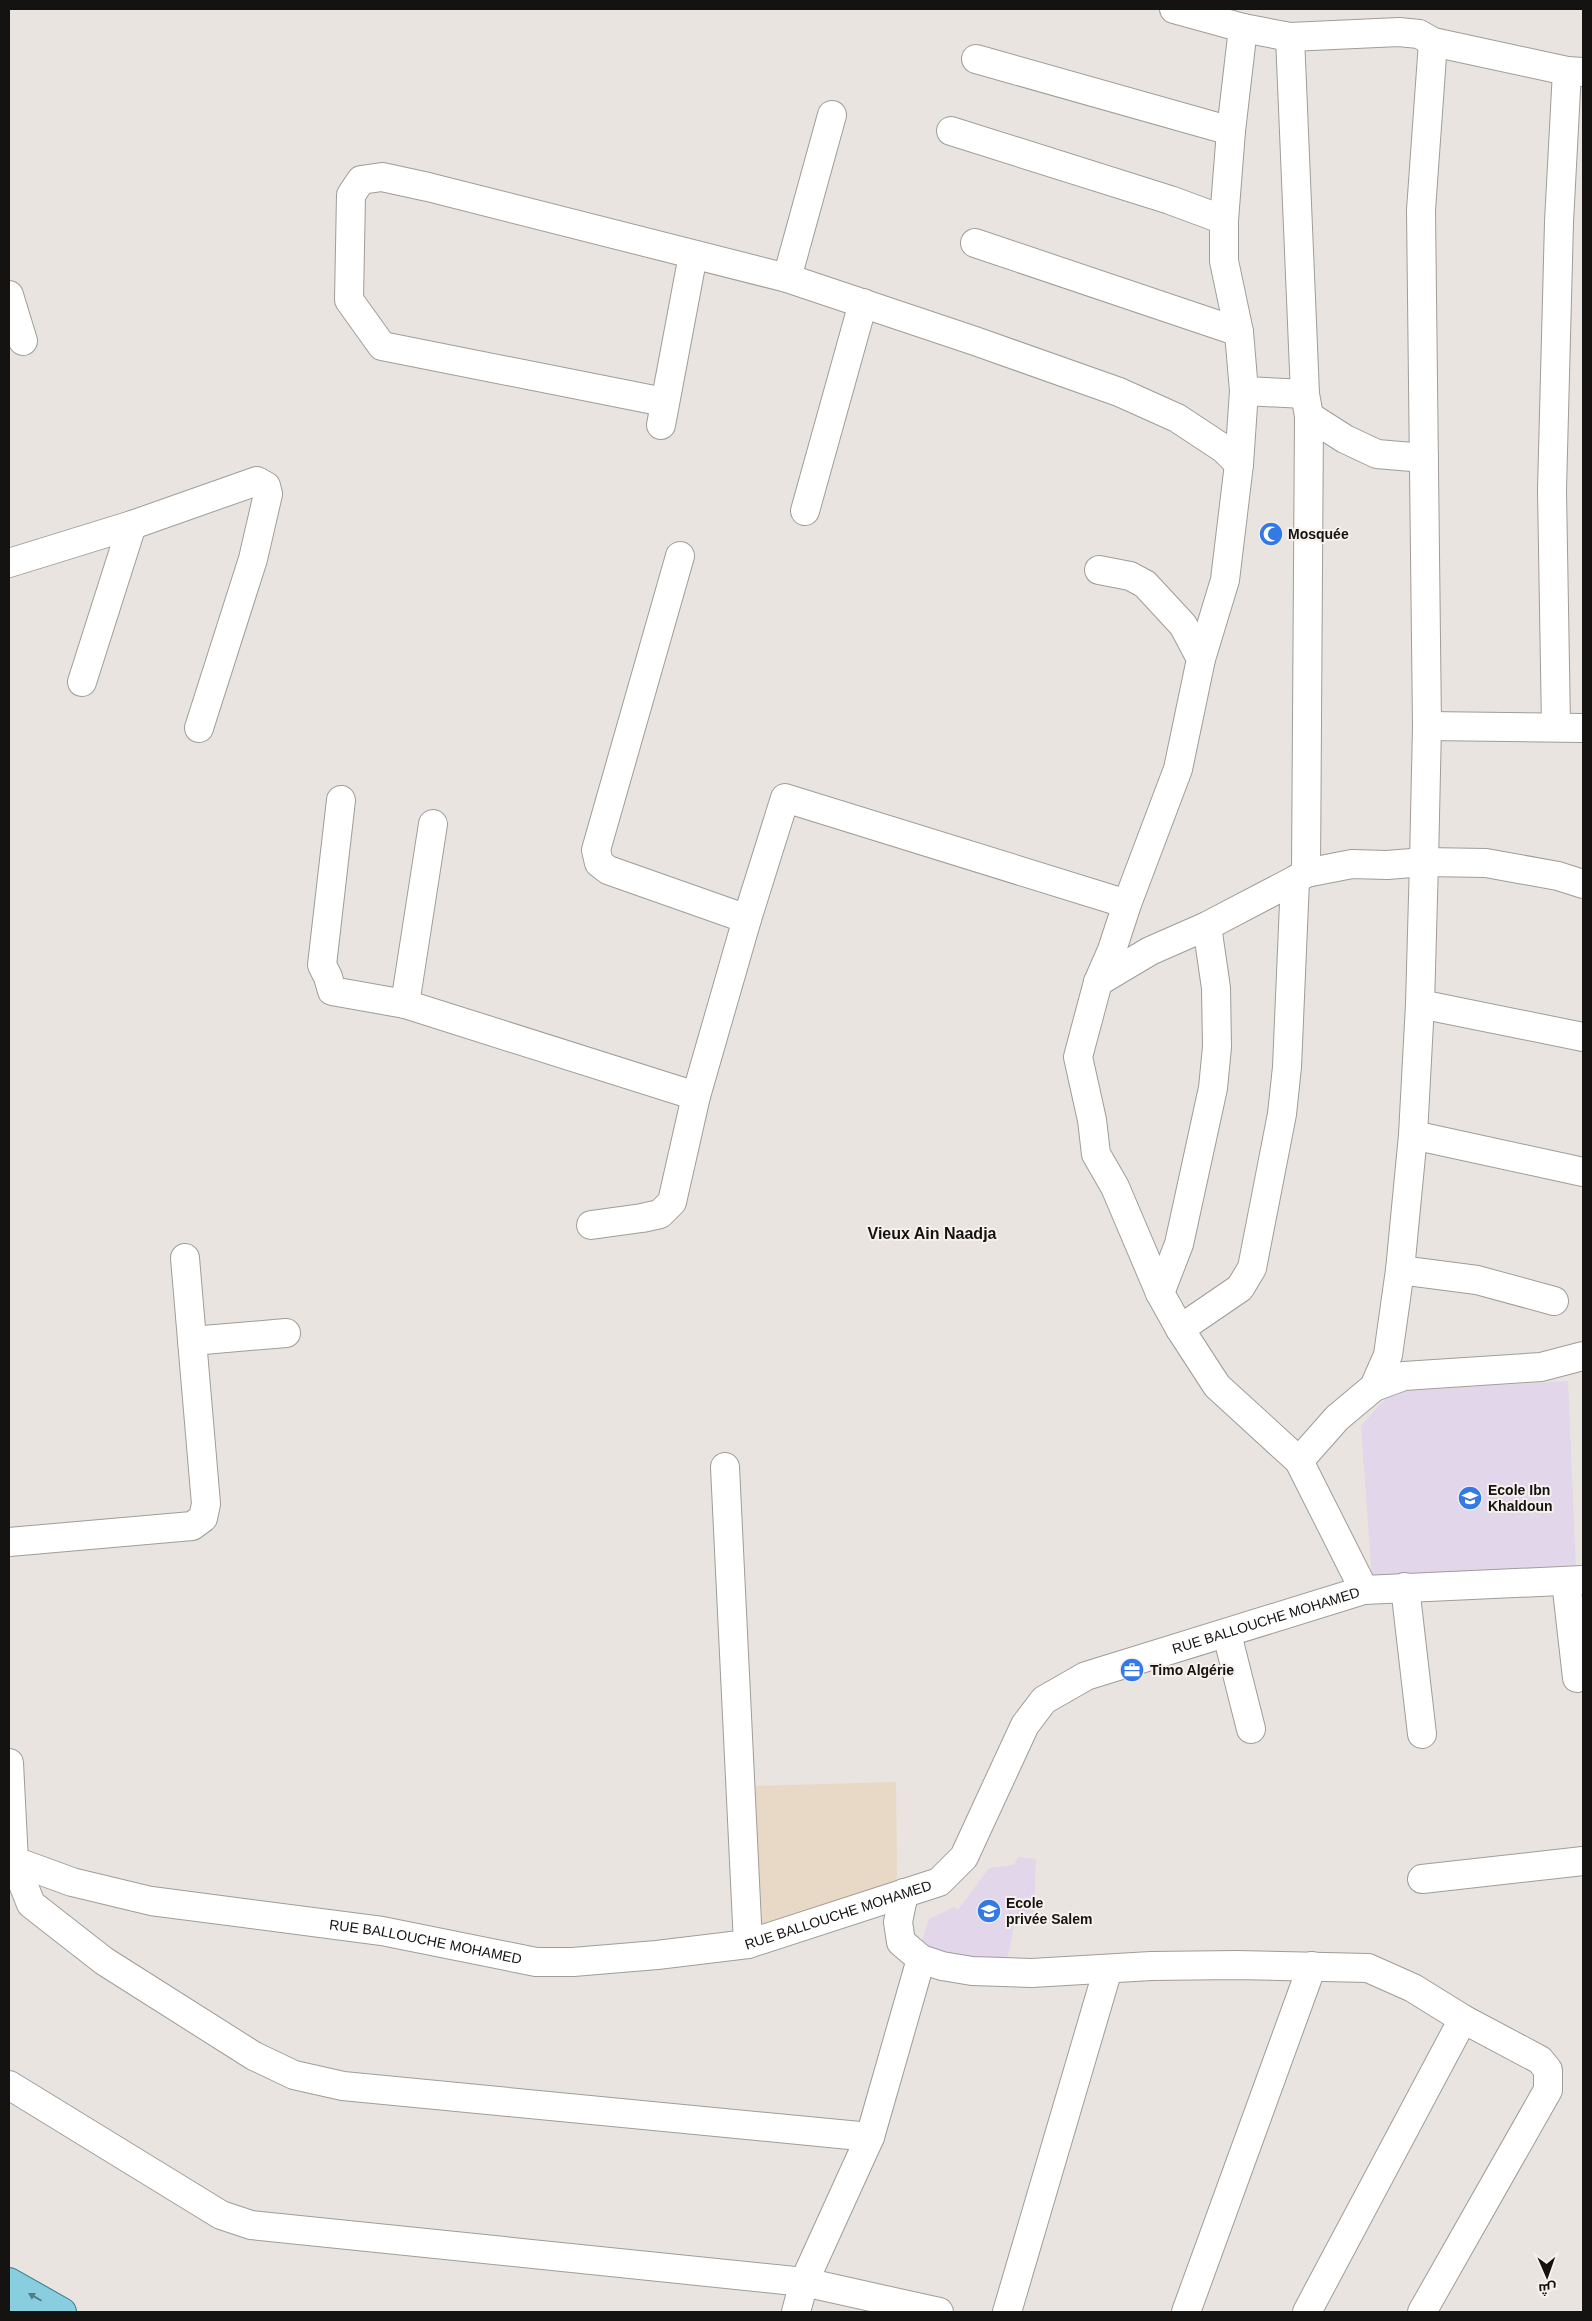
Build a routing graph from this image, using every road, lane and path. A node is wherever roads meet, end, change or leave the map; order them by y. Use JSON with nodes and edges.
{"nodes":[{"id":1,"x":1174,"y":9,"type":"edge"},
{"id":2,"x":1243,"y":28,"type":"junction"},
{"id":3,"x":1290,"y":37,"type":"junction"},
{"id":4,"x":1433,"y":42,"type":"junction"},
{"id":5,"x":976,"y":59,"type":"dead end"},
{"id":6,"x":1575,"y":72,"type":"edge"},
{"id":7,"x":832,"y":115,"type":"dead end"},
{"id":8,"x":951,"y":131,"type":"dead end"},
{"id":9,"x":1231,"y":131,"type":"junction"},
{"id":10,"x":1224,"y":220,"type":"junction"},
{"id":11,"x":1571,"y":222,"type":"edge"},
{"id":12,"x":975,"y":243,"type":"dead end"},
{"id":13,"x":693,"y":255,"type":"junction"},
{"id":14,"x":786,"y":278,"type":"junction"},
{"id":15,"x":9,"y":295,"type":"edge"},
{"id":16,"x":863,"y":303,"type":"junction"},
{"id":17,"x":1239,"y":332,"type":"junction"},
{"id":18,"x":23,"y":341,"type":"dead end"},
{"id":19,"x":1244,"y":391,"type":"junction"},
{"id":20,"x":1307,"y":405,"type":"junction"},
{"id":21,"x":1424,"y":458,"type":"junction"},
{"id":22,"x":1239,"y":464,"type":"junction"},
{"id":23,"x":805,"y":511,"type":"dead end"},
{"id":24,"x":132,"y":525,"type":"junction"},
{"id":25,"x":680,"y":556,"type":"dead end"},
{"id":26,"x":9,"y":563,"type":"edge"},
{"id":27,"x":1099,"y":570,"type":"dead end"},
{"id":28,"x":1201,"y":659,"type":"junction"},
{"id":29,"x":82,"y":682,"type":"dead end"},
{"id":30,"x":1427,"y":726,"type":"junction"},
{"id":31,"x":1556,"y":726,"type":"junction"},
{"id":32,"x":199,"y":728,"type":"dead end"},
{"id":33,"x":1583,"y":728,"type":"edge"},
{"id":34,"x":341,"y":800,"type":"dead end"},
{"id":35,"x":433,"y":824,"type":"dead end"},
{"id":36,"x":1424,"y":862,"type":"junction"},
{"id":37,"x":1301,"y":877,"type":"junction"},
{"id":38,"x":1583,"y":884,"type":"edge"},
{"id":39,"x":1127,"y":904,"type":"junction"},
{"id":40,"x":747,"y":919,"type":"junction"},
{"id":41,"x":1207,"y":926,"type":"junction"},
{"id":42,"x":1098,"y":982,"type":"junction"},
{"id":43,"x":405,"y":1004,"type":"junction"},
{"id":44,"x":1420,"y":1004,"type":"junction"},
{"id":45,"x":1583,"y":1037,"type":"edge"},
{"id":46,"x":696,"y":1096,"type":"junction"},
{"id":47,"x":1413,"y":1135,"type":"junction"},
{"id":48,"x":1583,"y":1172,"type":"edge"},
{"id":49,"x":591,"y":1225,"type":"dead end"},
{"id":50,"x":185,"y":1258,"type":"dead end"},
{"id":51,"x":1400,"y":1270,"type":"junction"},
{"id":52,"x":1160,"y":1293,"type":"junction"},
{"id":53,"x":1554,"y":1300,"type":"dead end"},
{"id":54,"x":1180,"y":1329,"type":"junction"},
{"id":55,"x":286,"y":1333,"type":"dead end"},
{"id":56,"x":192,"y":1341,"type":"junction"},
{"id":57,"x":1583,"y":1356,"type":"edge"},
{"id":58,"x":1374,"y":1386,"type":"junction"},
{"id":59,"x":1299,"y":1461,"type":"junction"},
{"id":60,"x":725,"y":1467,"type":"dead end"},
{"id":61,"x":9,"y":1542,"type":"edge"},
{"id":62,"x":1575,"y":1581,"type":"edge"},
{"id":63,"x":1405,"y":1587,"type":"junction"},
{"id":64,"x":1364,"y":1590,"type":"junction"},
{"id":65,"x":1227,"y":1634,"type":"junction"},
{"id":66,"x":1577,"y":1678,"type":"dead end"},
{"id":67,"x":1251,"y":1728,"type":"dead end"},
{"id":68,"x":1422,"y":1734,"type":"dead end"},
{"id":69,"x":9,"y":1763,"type":"edge"},
{"id":70,"x":11,"y":1860,"type":"edge"},
{"id":71,"x":1583,"y":1861,"type":"edge"},
{"id":72,"x":1422,"y":1879,"type":"dead end"},
{"id":73,"x":904,"y":1893,"type":"junction"},
{"id":74,"x":748,"y":1944,"type":"junction"},
{"id":75,"x":921,"y":1959,"type":"junction"},
{"id":76,"x":1312,"y":1966,"type":"junction"},
{"id":77,"x":1108,"y":1968,"type":"junction"},
{"id":78,"x":1463,"y":2019,"type":"junction"},
{"id":79,"x":9,"y":2085,"type":"edge"},
{"id":80,"x":870,"y":2136,"type":"junction"},
{"id":81,"x":9,"y":2282,"type":"edge"},
{"id":82,"x":804,"y":2282,"type":"junction"},
{"id":83,"x":9,"y":2307,"type":"edge"},
{"id":84,"x":18,"y":2312,"type":"edge"},
{"id":85,"x":62,"y":2312,"type":"edge"},
{"id":86,"x":796,"y":2312,"type":"edge"},
{"id":87,"x":939,"y":2312,"type":"edge"},
{"id":88,"x":1007,"y":2312,"type":"edge"},
{"id":89,"x":1186,"y":2312,"type":"edge"},
{"id":90,"x":1306,"y":2312,"type":"edge"},
{"id":91,"x":1422,"y":2312,"type":"edge"}],
"edges":[{"from":1,"to":2,"type":"street"},
{"from":2,"to":3,"type":"street"},
{"from":2,"to":9,"type":"street"},
{"from":3,"to":4,"type":"street"},
{"from":3,"to":20,"type":"street"},
{"from":4,"to":6,"type":"street"},
{"from":4,"to":21,"type":"street"},
{"from":5,"to":9,"type":"street"},
{"from":6,"to":11,"type":"street"},
{"from":7,"to":14,"type":"street"},
{"from":8,"to":10,"type":"street"},
{"from":9,"to":10,"type":"street"},
{"from":10,"to":17,"type":"street"},
{"from":11,"to":31,"type":"street"},
{"from":12,"to":17,"type":"street"},
{"from":13,"to":13,"type":"street"},
{"from":13,"to":14,"type":"street"},
{"from":14,"to":16,"type":"street"},
{"from":15,"to":18,"type":"street"},
{"from":16,"to":22,"type":"street"},
{"from":16,"to":23,"type":"street"},
{"from":17,"to":19,"type":"street"},
{"from":19,"to":20,"type":"street"},
{"from":19,"to":22,"type":"street"},
{"from":20,"to":21,"type":"street"},
{"from":20,"to":37,"type":"street"},
{"from":21,"to":30,"type":"street"},
{"from":22,"to":28,"type":"street"},
{"from":24,"to":26,"type":"street"},
{"from":24,"to":29,"type":"street"},
{"from":24,"to":32,"type":"street"},
{"from":25,"to":40,"type":"street"},
{"from":27,"to":28,"type":"street"},
{"from":28,"to":39,"type":"street"},
{"from":30,"to":31,"type":"street"},
{"from":30,"to":36,"type":"street"},
{"from":31,"to":33,"type":"street"},
{"from":34,"to":43,"type":"street"},
{"from":35,"to":43,"type":"street"},
{"from":36,"to":37,"type":"street"},
{"from":36,"to":38,"type":"street"},
{"from":36,"to":44,"type":"street"},
{"from":37,"to":41,"type":"street"},
{"from":37,"to":54,"type":"street"},
{"from":39,"to":40,"type":"street"},
{"from":39,"to":42,"type":"street"},
{"from":40,"to":46,"type":"street"},
{"from":41,"to":42,"type":"street"},
{"from":41,"to":52,"type":"street"},
{"from":42,"to":52,"type":"street"},
{"from":43,"to":46,"type":"street"},
{"from":44,"to":45,"type":"street"},
{"from":44,"to":47,"type":"street"},
{"from":46,"to":49,"type":"street"},
{"from":47,"to":48,"type":"street"},
{"from":47,"to":51,"type":"street"},
{"from":50,"to":56,"type":"street"},
{"from":51,"to":53,"type":"street"},
{"from":51,"to":58,"type":"street"},
{"from":52,"to":54,"type":"street"},
{"from":54,"to":59,"type":"street"},
{"from":55,"to":56,"type":"street"},
{"from":56,"to":61,"type":"street"},
{"from":57,"to":58,"type":"street"},
{"from":58,"to":59,"type":"street"},
{"from":59,"to":64,"type":"street"},
{"from":60,"to":74,"type":"street"},
{"from":62,"to":63,"type":"street","name":"RUE BALLOUCHE MOHAMED"},
{"from":62,"to":66,"type":"street"},
{"from":63,"to":64,"type":"street","name":"RUE BALLOUCHE MOHAMED"},
{"from":63,"to":68,"type":"street"},
{"from":64,"to":65,"type":"street","name":"RUE BALLOUCHE MOHAMED"},
{"from":65,"to":67,"type":"street"},
{"from":65,"to":73,"type":"street","name":"RUE BALLOUCHE MOHAMED"},
{"from":69,"to":70,"type":"street"},
{"from":70,"to":74,"type":"street","name":"RUE BALLOUCHE MOHAMED"},
{"from":70,"to":80,"type":"street"},
{"from":71,"to":72,"type":"street"},
{"from":73,"to":74,"type":"street","name":"RUE BALLOUCHE MOHAMED"},
{"from":73,"to":75,"type":"street"},
{"from":75,"to":77,"type":"street"},
{"from":75,"to":80,"type":"street"},
{"from":76,"to":77,"type":"street"},
{"from":76,"to":78,"type":"street"},
{"from":76,"to":89,"type":"street"},
{"from":77,"to":88,"type":"street"},
{"from":78,"to":90,"type":"street"},
{"from":78,"to":91,"type":"street"},
{"from":79,"to":82,"type":"street"},
{"from":80,"to":82,"type":"street"},
{"from":85,"to":81,"type":"main road","one_way":true},
{"from":82,"to":86,"type":"street"},
{"from":82,"to":87,"type":"street"},
{"from":83,"to":84,"type":"main road"}]}
